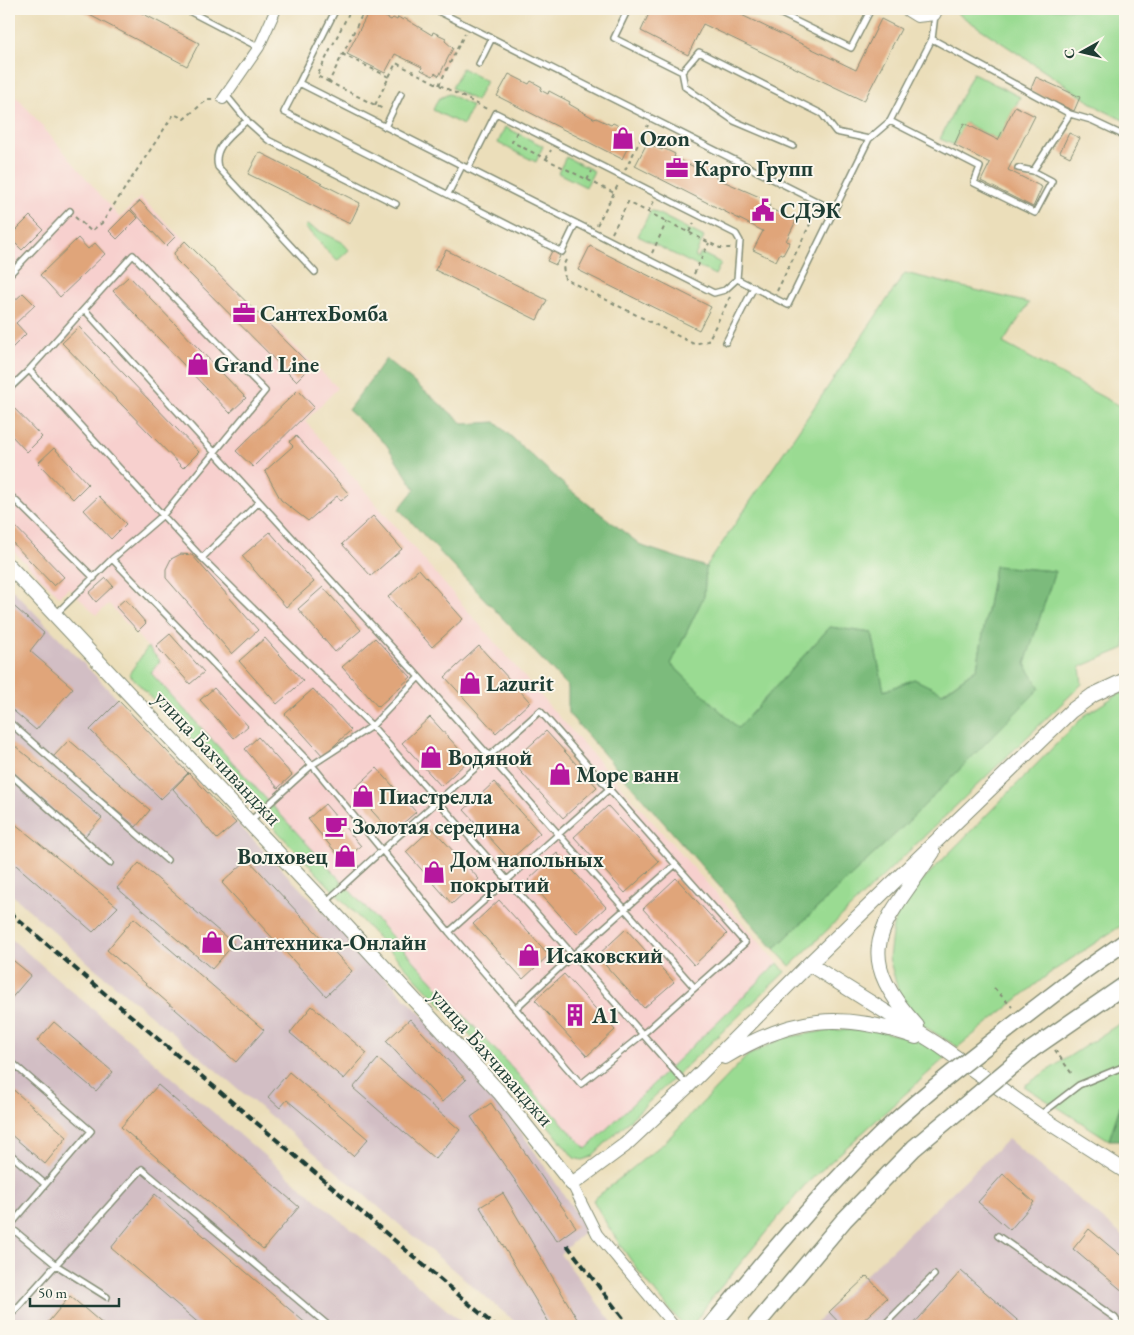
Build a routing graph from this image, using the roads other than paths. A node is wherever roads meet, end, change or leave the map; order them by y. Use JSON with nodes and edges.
{"nodes":[{"id":1,"x":185,"y":9,"type":"edge"},
{"id":2,"x":276,"y":9,"type":"edge"},
{"id":3,"x":336,"y":9,"type":"edge"},
{"id":4,"x":434,"y":9,"type":"edge"},
{"id":5,"x":628,"y":9,"type":"edge"},
{"id":6,"x":771,"y":9,"type":"edge"},
{"id":7,"x":871,"y":9,"type":"edge"},
{"id":8,"x":904,"y":9,"type":"edge"},
{"id":9,"x":936,"y":12,"type":"edge"},
{"id":10,"x":492,"y":38,"type":"junction"},
{"id":11,"x":932,"y":39,"type":"junction"},
{"id":12,"x":259,"y":47,"type":"junction"},
{"id":13,"x":479,"y":64,"type":"dead end"},
{"id":14,"x":682,"y":72,"type":"junction"},
{"id":15,"x":299,"y":83,"type":"junction"},
{"id":16,"x":401,"y":94,"type":"dead end"},
{"id":17,"x":225,"y":97,"type":"joint"},
{"id":18,"x":1070,"y":114,"type":"junction"},
{"id":19,"x":247,"y":120,"type":"junction"},
{"id":20,"x":890,"y":121,"type":"junction"},
{"id":21,"x":384,"y":126,"type":"junction"},
{"id":22,"x":1125,"y":136,"type":"edge"},
{"id":23,"x":869,"y":139,"type":"junction"},
{"id":24,"x":793,"y":146,"type":"dead end"},
{"id":25,"x":462,"y":166,"type":"junction"},
{"id":26,"x":468,"y":168,"type":"junction"},
{"id":27,"x":1018,"y":168,"type":"dead end"},
{"id":28,"x":1033,"y":171,"type":"junction"},
{"id":29,"x":448,"y":194,"type":"junction"},
{"id":30,"x":396,"y":204,"type":"dead end"},
{"id":31,"x":834,"y":210,"type":"junction"},
{"id":32,"x":70,"y":211,"type":"road end"},
{"id":33,"x":576,"y":223,"type":"junction"},
{"id":34,"x":315,"y":272,"type":"dead end"},
{"id":35,"x":9,"y":275,"type":"edge"},
{"id":36,"x":738,"y":279,"type":"junction"},
{"id":37,"x":754,"y":287,"type":"junction"},
{"id":38,"x":84,"y":309,"type":"junction"},
{"id":39,"x":726,"y":342,"type":"dead end"},
{"id":40,"x":29,"y":370,"type":"junction"},
{"id":41,"x":9,"y":389,"type":"edge"},
{"id":42,"x":214,"y":452,"type":"junction"},
{"id":43,"x":9,"y":494,"type":"edge"},
{"id":44,"x":259,"y":502,"type":"junction"},
{"id":45,"x":163,"y":515,"type":"junction"},
{"id":46,"x":202,"y":558,"type":"junction"},
{"id":47,"x":112,"y":559,"type":"junction"},
{"id":48,"x":9,"y":566,"type":"edge"},
{"id":49,"x":94,"y":578,"type":"junction"},
{"id":50,"x":55,"y":616,"type":"junction"},
{"id":51,"x":419,"y":677,"type":"junction"},
{"id":52,"x":1125,"y":680,"type":"edge"},
{"id":53,"x":9,"y":722,"type":"edge"},
{"id":54,"x":372,"y":726,"type":"junction"},
{"id":55,"x":489,"y":757,"type":"junction"},
{"id":56,"x":312,"y":765,"type":"junction"},
{"id":57,"x":9,"y":774,"type":"edge"},
{"id":58,"x":609,"y":789,"type":"junction"},
{"id":59,"x":437,"y":803,"type":"junction"},
{"id":60,"x":249,"y":822,"type":"junction"},
{"id":61,"x":948,"y":830,"type":"junction"},
{"id":62,"x":558,"y":834,"type":"junction"},
{"id":63,"x":382,"y":852,"type":"junction"},
{"id":64,"x":167,"y":860,"type":"dead end"},
{"id":65,"x":110,"y":863,"type":"dead end"},
{"id":66,"x":676,"y":865,"type":"junction"},
{"id":67,"x":507,"y":880,"type":"junction"},
{"id":68,"x":325,"y":903,"type":"junction"},
{"id":69,"x":625,"y":911,"type":"junction"},
{"id":70,"x":449,"y":932,"type":"junction"},
{"id":71,"x":1125,"y":935,"type":"edge"},
{"id":72,"x":1125,"y":942,"type":"edge"},
{"id":73,"x":573,"y":955,"type":"junction"},
{"id":74,"x":809,"y":964,"type":"junction"},
{"id":75,"x":1085,"y":970,"type":"junction"},
{"id":76,"x":1125,"y":985,"type":"edge"},
{"id":77,"x":694,"y":987,"type":"junction"},
{"id":78,"x":1125,"y":991,"type":"edge"},
{"id":79,"x":1102,"y":1000,"type":"junction"},
{"id":80,"x":515,"y":1009,"type":"junction"},
{"id":81,"x":643,"y":1034,"type":"junction"},
{"id":82,"x":933,"y":1042,"type":"junction"},
{"id":83,"x":9,"y":1060,"type":"edge"},
{"id":84,"x":1125,"y":1066,"type":"edge"},
{"id":85,"x":705,"y":1069,"type":"junction"},
{"id":86,"x":688,"y":1086,"type":"junction"},
{"id":87,"x":1039,"y":1116,"type":"junction"},
{"id":88,"x":9,"y":1153,"type":"edge"},
{"id":89,"x":1125,"y":1171,"type":"edge"},
{"id":90,"x":45,"y":1184,"type":"junction"},
{"id":91,"x":572,"y":1184,"type":"junction"},
{"id":92,"x":9,"y":1226,"type":"edge"},
{"id":93,"x":998,"y":1236,"type":"dead end"},
{"id":94,"x":56,"y":1265,"type":"junction"},
{"id":95,"x":934,"y":1275,"type":"dead end"},
{"id":96,"x":107,"y":1297,"type":"dead end"},
{"id":97,"x":9,"y":1317,"type":"edge"},
{"id":98,"x":329,"y":1326,"type":"edge"},
{"id":99,"x":674,"y":1326,"type":"edge"},
{"id":100,"x":711,"y":1326,"type":"edge"},
{"id":101,"x":755,"y":1326,"type":"edge"},
{"id":102,"x":883,"y":1326,"type":"edge"},
{"id":103,"x":1120,"y":1326,"type":"edge"}],
"edges":[{"from":1,"to":12,"type":"lane"},
{"from":2,"to":12,"type":"street"},
{"from":3,"to":15,"type":"lane"},
{"from":4,"to":10,"type":"lane"},
{"from":5,"to":14,"type":"lane"},
{"from":6,"to":7,"type":"lane"},
{"from":8,"to":9,"type":"street"},
{"from":9,"to":11,"type":"lane"},
{"from":10,"to":13,"type":"lane"},
{"from":10,"to":31,"type":"lane"},
{"from":11,"to":18,"type":"lane"},
{"from":11,"to":20,"type":"lane"},
{"from":12,"to":17,"type":"street"},
{"from":14,"to":23,"type":"lane"},
{"from":14,"to":24,"type":"lane"},
{"from":15,"to":21,"type":"lane"},
{"from":15,"to":29,"type":"lane"},
{"from":16,"to":21,"type":"lane"},
{"from":17,"to":19,"type":"lane"},
{"from":18,"to":22,"type":"lane"},
{"from":18,"to":28,"type":"lane"},
{"from":19,"to":30,"type":"lane"},
{"from":19,"to":34,"type":"lane"},
{"from":20,"to":23,"type":"lane"},
{"from":20,"to":28,"type":"lane"},
{"from":21,"to":25,"type":"lane"},
{"from":23,"to":31,"type":"lane"},
{"from":25,"to":26,"type":"lane"},
{"from":25,"to":29,"type":"lane"},
{"from":26,"to":33,"type":"lane"},
{"from":26,"to":36,"type":"lane"},
{"from":27,"to":28,"type":"lane"},
{"from":29,"to":33,"type":"lane"},
{"from":31,"to":37,"type":"lane"},
{"from":32,"to":35,"type":"lane"},
{"from":33,"to":36,"type":"lane"},
{"from":36,"to":37,"type":"lane"},
{"from":37,"to":39,"type":"lane"},
{"from":38,"to":40,"type":"lane"},
{"from":38,"to":42,"type":"lane"},
{"from":38,"to":42,"type":"lane"},
{"from":40,"to":41,"type":"lane"},
{"from":40,"to":45,"type":"lane"},
{"from":42,"to":44,"type":"lane"},
{"from":42,"to":45,"type":"lane"},
{"from":43,"to":49,"type":"lane"},
{"from":44,"to":46,"type":"lane"},
{"from":44,"to":51,"type":"lane"},
{"from":45,"to":46,"type":"lane"},
{"from":45,"to":47,"type":"lane"},
{"from":46,"to":54,"type":"lane"},
{"from":47,"to":49,"type":"lane"},
{"from":47,"to":56,"type":"lane"},
{"from":48,"to":50,"type":"main road","name":"улица Бахчиванджи"},
{"from":49,"to":50,"type":"lane"},
{"from":50,"to":60,"type":"main road","name":"улица Бахчиванджи"},
{"from":51,"to":54,"type":"lane"},
{"from":51,"to":55,"type":"lane"},
{"from":52,"to":61,"type":"main road"},
{"from":53,"to":64,"type":"lane"},
{"from":54,"to":56,"type":"lane"},
{"from":54,"to":59,"type":"lane"},
{"from":55,"to":58,"type":"lane"},
{"from":55,"to":59,"type":"lane"},
{"from":55,"to":62,"type":"lane"},
{"from":56,"to":60,"type":"lane"},
{"from":56,"to":63,"type":"lane"},
{"from":57,"to":65,"type":"lane"},
{"from":58,"to":62,"type":"lane"},
{"from":58,"to":66,"type":"lane"},
{"from":59,"to":63,"type":"lane"},
{"from":59,"to":67,"type":"lane"},
{"from":60,"to":68,"type":"main road","name":"улица Бахчиванджи"},
{"from":61,"to":74,"type":"main road"},
{"from":61,"to":82,"type":"main road"},
{"from":62,"to":67,"type":"lane"},
{"from":62,"to":69,"type":"lane"},
{"from":63,"to":68,"type":"lane"},
{"from":63,"to":70,"type":"lane"},
{"from":66,"to":69,"type":"lane"},
{"from":66,"to":77,"type":"lane"},
{"from":67,"to":70,"type":"lane"},
{"from":67,"to":73,"type":"lane"},
{"from":68,"to":91,"type":"main road","name":"улица Бахчиванджи"},
{"from":69,"to":73,"type":"lane"},
{"from":69,"to":77,"type":"lane"},
{"from":70,"to":80,"type":"lane"},
{"from":71,"to":75,"type":"main road"},
{"from":72,"to":75,"type":"highway"},
{"from":73,"to":80,"type":"lane"},
{"from":73,"to":81,"type":"lane"},
{"from":74,"to":82,"type":"main road"},
{"from":74,"to":85,"type":"main road"},
{"from":75,"to":100,"type":"highway","bridge":true},
{"from":76,"to":79,"type":"highway"},
{"from":77,"to":81,"type":"lane"},
{"from":78,"to":79,"type":"main road"},
{"from":79,"to":101,"type":"highway","bridge":true},
{"from":80,"to":81,"type":"lane"},
{"from":81,"to":86,"type":"lane"},
{"from":82,"to":85,"type":"main road"},
{"from":82,"to":87,"type":"main road"},
{"from":83,"to":90,"type":"lane"},
{"from":84,"to":87,"type":"lane"},
{"from":85,"to":86,"type":"main road"},
{"from":86,"to":91,"type":"main road"},
{"from":87,"to":89,"type":"main road"},
{"from":88,"to":90,"type":"lane"},
{"from":90,"to":92,"type":"lane"},
{"from":91,"to":99,"type":"street"},
{"from":92,"to":94,"type":"lane"},
{"from":93,"to":103,"type":"lane"},
{"from":94,"to":96,"type":"lane"},
{"from":94,"to":97,"type":"lane"},
{"from":94,"to":98,"type":"lane"},
{"from":95,"to":102,"type":"lane"}]}
